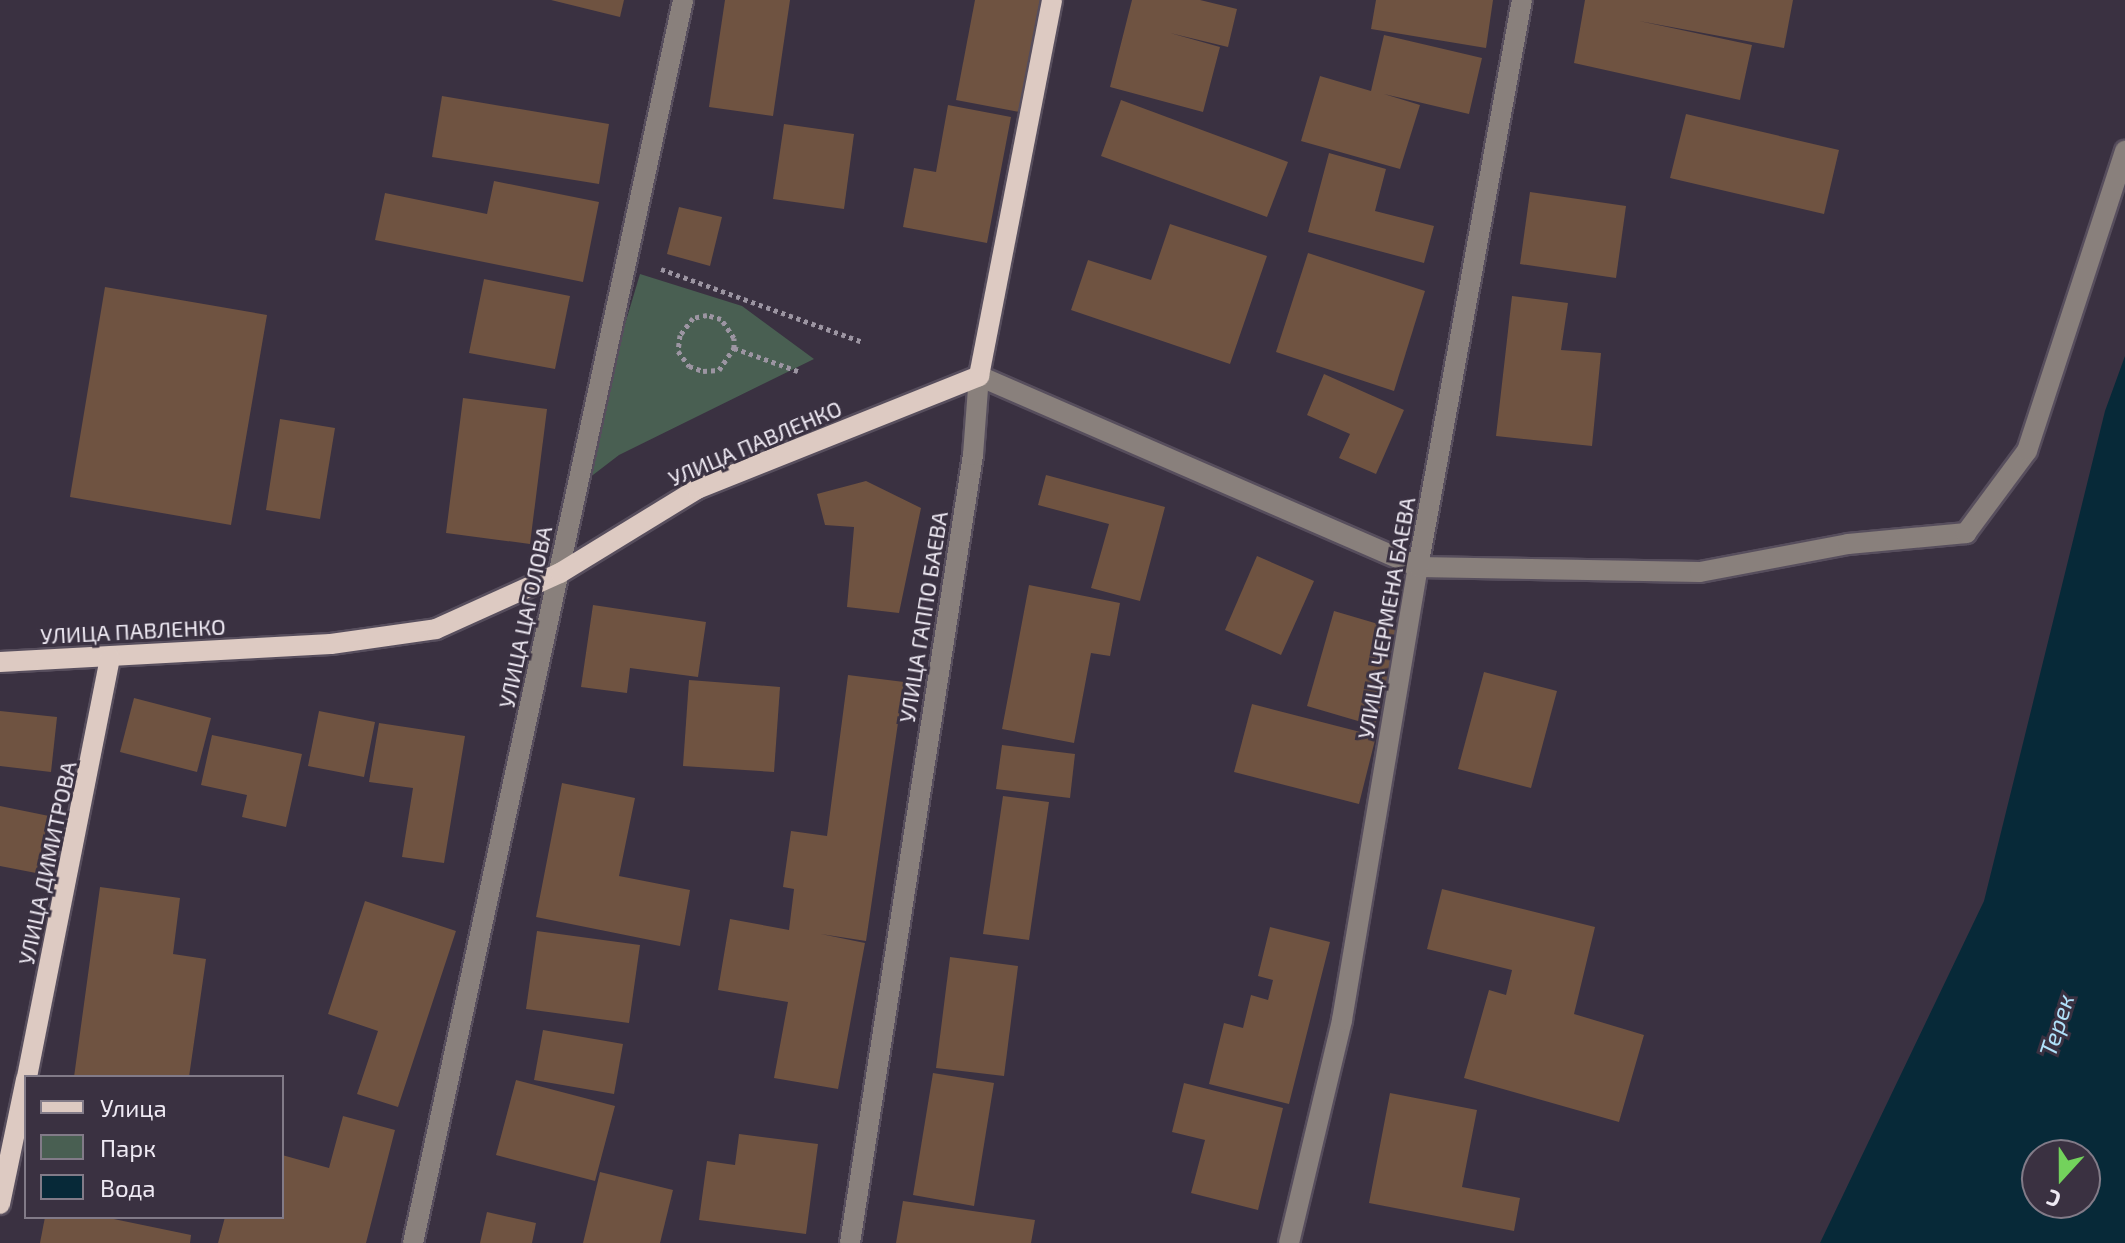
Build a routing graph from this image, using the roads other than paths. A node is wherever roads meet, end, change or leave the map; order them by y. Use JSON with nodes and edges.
{"nodes":[{"id":1,"x":683,"y":0,"type":"edge"},
{"id":2,"x":1052,"y":0,"type":"edge"},
{"id":3,"x":1522,"y":0,"type":"edge"},
{"id":4,"x":2125,"y":151,"type":"edge"},
{"id":5,"x":979,"y":376,"type":"junction"},
{"id":6,"x":1418,"y":567,"type":"junction"},
{"id":7,"x":560,"y":573,"type":"junction"},
{"id":8,"x":110,"y":658,"type":"junction"},
{"id":9,"x":0,"y":662,"type":"edge"},
{"id":10,"x":27,"y":1075,"type":"edge"},
{"id":11,"x":24,"y":1088,"type":"edge"},
{"id":12,"x":0,"y":1204,"type":"edge"},
{"id":13,"x":413,"y":1243,"type":"edge"},
{"id":14,"x":850,"y":1243,"type":"edge"},
{"id":15,"x":1289,"y":1243,"type":"edge"}],
"edges":[{"from":1,"to":7,"type":"street","name":"УЛИЦА ЦАГОЛОВА"},
{"from":2,"to":5,"type":"main road","name":"УЛИЦА ГАППО БАЕВА"},
{"from":3,"to":6,"type":"street","name":"УЛИЦА ЧЕРМЕНА БАЕВА"},
{"from":4,"to":6,"type":"street"},
{"from":5,"to":6,"type":"street"},
{"from":5,"to":7,"type":"main road","name":"УЛИЦА ПАВЛЕНКО"},
{"from":5,"to":14,"type":"street","name":"УЛИЦА ГАППО БАЕВА"},
{"from":6,"to":15,"type":"street","name":"УЛИЦА ЧЕРМЕНА БАЕВА"},
{"from":7,"to":8,"type":"main road","name":"УЛИЦА ПАВЛЕНКО"},
{"from":7,"to":13,"type":"street","name":"УЛИЦА ЦАГОЛОВА"},
{"from":8,"to":9,"type":"main road","name":"УЛИЦА ПАВЛЕНКО"},
{"from":8,"to":10,"type":"main road","name":"УЛИЦА ДИМИТРОВА"},
{"from":11,"to":12,"type":"main road","name":"УЛИЦА ДИМИТРОВА"}]}
